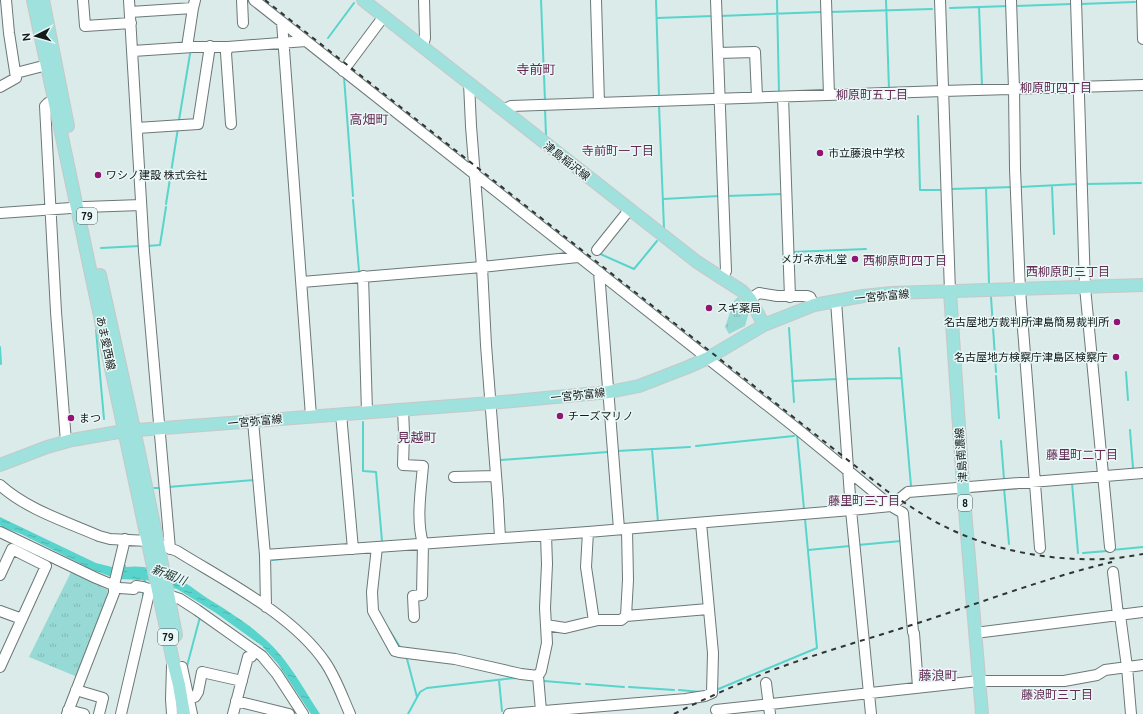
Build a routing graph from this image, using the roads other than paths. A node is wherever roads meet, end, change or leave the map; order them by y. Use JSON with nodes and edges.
{"nodes":[{"id":1,"x":6,"y":0,"type":"edge"},
{"id":2,"x":33,"y":0,"type":"edge"},
{"id":3,"x":43,"y":0,"type":"edge"},
{"id":4,"x":83,"y":0,"type":"edge"},
{"id":5,"x":129,"y":0,"type":"edge"},
{"id":6,"x":242,"y":0,"type":"edge"},
{"id":7,"x":254,"y":0,"type":"edge"},
{"id":8,"x":363,"y":0,"type":"edge"},
{"id":9,"x":424,"y":0,"type":"edge"},
{"id":10,"x":596,"y":0,"type":"edge"},
{"id":11,"x":716,"y":0,"type":"edge"},
{"id":12,"x":826,"y":0,"type":"edge"},
{"id":13,"x":940,"y":0,"type":"edge"},
{"id":14,"x":1011,"y":0,"type":"edge"},
{"id":15,"x":1076,"y":0,"type":"edge"},
{"id":16,"x":1142,"y":0,"type":"edge"},
{"id":17,"x":194,"y":4,"type":"edge"},
{"id":18,"x":130,"y":12,"type":"junction"},
{"id":19,"x":384,"y":16,"type":"junction"},
{"id":20,"x":282,"y":22,"type":"junction"},
{"id":21,"x":131,"y":23,"type":"junction"},
{"id":22,"x":243,"y":23,"type":"dead end"},
{"id":23,"x":1143,"y":40,"type":"edge"},
{"id":24,"x":306,"y":41,"type":"junction"},
{"id":25,"x":284,"y":43,"type":"junction"},
{"id":26,"x":210,"y":46,"type":"junction"},
{"id":27,"x":423,"y":46,"type":"junction"},
{"id":28,"x":187,"y":47,"type":"junction"},
{"id":29,"x":228,"y":48,"type":"junction"},
{"id":30,"x":132,"y":51,"type":"junction"},
{"id":31,"x":718,"y":54,"type":"junction"},
{"id":32,"x":47,"y":65,"type":"junction"},
{"id":33,"x":343,"y":71,"type":"junction"},
{"id":34,"x":16,"y":73,"type":"junction"},
{"id":35,"x":469,"y":83,"type":"junction"},
{"id":36,"x":1143,"y":85,"type":"edge"},
{"id":37,"x":0,"y":87,"type":"edge"},
{"id":38,"x":1079,"y":87,"type":"junction"},
{"id":39,"x":1014,"y":89,"type":"junction"},
{"id":40,"x":943,"y":90,"type":"junction"},
{"id":41,"x":829,"y":95,"type":"junction"},
{"id":42,"x":783,"y":97,"type":"junction"},
{"id":43,"x":720,"y":98,"type":"junction"},
{"id":44,"x":757,"y":98,"type":"junction"},
{"id":45,"x":54,"y":101,"type":"junction"},
{"id":46,"x":599,"y":103,"type":"junction"},
{"id":47,"x":503,"y":110,"type":"junction"},
{"id":48,"x":231,"y":124,"type":"dead end"},
{"id":49,"x":137,"y":128,"type":"junction"},
{"id":50,"x":475,"y":175,"type":"junction"},
{"id":51,"x":141,"y":206,"type":"junction"},
{"id":52,"x":81,"y":208,"type":"junction"},
{"id":53,"x":51,"y":210,"type":"junction"},
{"id":54,"x":629,"y":210,"type":"junction"},
{"id":55,"x":0,"y":213,"type":"edge"},
{"id":56,"x":596,"y":250,"type":"dead end"},
{"id":57,"x":578,"y":257,"type":"junction"},
{"id":58,"x":482,"y":267,"type":"junction"},
{"id":59,"x":599,"y":272,"type":"junction"},
{"id":60,"x":363,"y":276,"type":"junction"},
{"id":61,"x":722,"y":279,"type":"junction"},
{"id":62,"x":302,"y":282,"type":"junction"},
{"id":63,"x":1143,"y":285,"type":"edge"},
{"id":64,"x":1085,"y":287,"type":"junction"},
{"id":65,"x":1020,"y":290,"type":"junction"},
{"id":66,"x":950,"y":292,"type":"junction"},
{"id":67,"x":790,"y":297,"type":"junction"},
{"id":68,"x":750,"y":299,"type":"junction"},
{"id":69,"x":836,"y":301,"type":"junction"},
{"id":70,"x":814,"y":305,"type":"junction"},
{"id":71,"x":764,"y":325,"type":"junction"},
{"id":72,"x":708,"y":358,"type":"junction"},
{"id":73,"x":608,"y":392,"type":"junction"},
{"id":74,"x":491,"y":403,"type":"junction"},
{"id":75,"x":402,"y":409,"type":"junction"},
{"id":76,"x":367,"y":412,"type":"junction"},
{"id":77,"x":341,"y":414,"type":"junction"},
{"id":78,"x":311,"y":416,"type":"junction"},
{"id":79,"x":254,"y":421,"type":"junction"},
{"id":80,"x":159,"y":429,"type":"junction"},
{"id":81,"x":130,"y":431,"type":"junction"},
{"id":82,"x":66,"y":442,"type":"junction"},
{"id":83,"x":0,"y":465,"type":"edge"},
{"id":84,"x":849,"y":470,"type":"junction"},
{"id":85,"x":1143,"y":473,"type":"edge"},
{"id":86,"x":1103,"y":475,"type":"junction"},
{"id":87,"x":496,"y":476,"type":"junction"},
{"id":88,"x":454,"y":477,"type":"dead end"},
{"id":89,"x":1035,"y":482,"type":"junction"},
{"id":90,"x":0,"y":485,"type":"edge"},
{"id":91,"x":963,"y":486,"type":"junction"},
{"id":92,"x":891,"y":506,"type":"junction"},
{"id":93,"x":852,"y":510,"type":"junction"},
{"id":94,"x":701,"y":523,"type":"junction"},
{"id":95,"x":623,"y":529,"type":"junction"},
{"id":96,"x":0,"y":532,"type":"edge"},
{"id":97,"x":588,"y":532,"type":"junction"},
{"id":98,"x":546,"y":535,"type":"junction"},
{"id":99,"x":500,"y":538,"type":"junction"},
{"id":100,"x":125,"y":539,"type":"junction"},
{"id":101,"x":153,"y":542,"type":"junction"},
{"id":102,"x":423,"y":543,"type":"junction"},
{"id":103,"x":377,"y":547,"type":"junction"},
{"id":104,"x":1110,"y":547,"type":"dead end"},
{"id":105,"x":1040,"y":548,"type":"dead end"},
{"id":106,"x":170,"y":549,"type":"junction"},
{"id":107,"x":354,"y":549,"type":"junction"},
{"id":108,"x":265,"y":555,"type":"junction"},
{"id":109,"x":1113,"y":572,"type":"dead end"},
{"id":110,"x":0,"y":575,"type":"edge"},
{"id":111,"x":114,"y":585,"type":"junction"},
{"id":112,"x":160,"y":591,"type":"junction"},
{"id":113,"x":266,"y":607,"type":"junction"},
{"id":114,"x":708,"y":609,"type":"junction"},
{"id":115,"x":0,"y":611,"type":"edge"},
{"id":116,"x":1143,"y":612,"type":"edge"},
{"id":117,"x":1119,"y":615,"type":"junction"},
{"id":118,"x":626,"y":616,"type":"junction"},
{"id":119,"x":414,"y":617,"type":"dead end"},
{"id":120,"x":22,"y":619,"type":"junction"},
{"id":121,"x":594,"y":621,"type":"junction"},
{"id":122,"x":546,"y":625,"type":"junction"},
{"id":123,"x":975,"y":633,"type":"junction"},
{"id":124,"x":254,"y":651,"type":"junction"},
{"id":125,"x":177,"y":664,"type":"junction"},
{"id":126,"x":1143,"y":665,"type":"edge"},
{"id":127,"x":0,"y":667,"type":"edge"},
{"id":128,"x":1127,"y":667,"type":"junction"},
{"id":129,"x":538,"y":676,"type":"junction"},
{"id":130,"x":242,"y":681,"type":"junction"},
{"id":131,"x":980,"y":681,"type":"junction"},
{"id":132,"x":766,"y":683,"type":"dead end"},
{"id":133,"x":918,"y":687,"type":"junction"},
{"id":134,"x":76,"y":690,"type":"junction"},
{"id":135,"x":869,"y":692,"type":"junction"},
{"id":136,"x":705,"y":696,"type":"junction"},
{"id":137,"x":189,"y":697,"type":"junction"},
{"id":138,"x":236,"y":701,"type":"junction"},
{"id":139,"x":296,"y":702,"type":"junction"},
{"id":140,"x":769,"y":709,"type":"edge"},
{"id":141,"x":67,"y":712,"type":"edge"},
{"id":142,"x":543,"y":712,"type":"edge"},
{"id":143,"x":717,"y":712,"type":"edge"},
{"id":144,"x":84,"y":714,"type":"edge"},
{"id":145,"x":99,"y":714,"type":"edge"},
{"id":146,"x":121,"y":714,"type":"edge"},
{"id":147,"x":172,"y":714,"type":"edge"},
{"id":148,"x":184,"y":714,"type":"edge"},
{"id":149,"x":192,"y":714,"type":"edge"},
{"id":150,"x":233,"y":714,"type":"edge"},
{"id":151,"x":290,"y":714,"type":"edge"},
{"id":152,"x":303,"y":714,"type":"edge"},
{"id":153,"x":350,"y":714,"type":"edge"},
{"id":154,"x":508,"y":714,"type":"edge"},
{"id":155,"x":871,"y":714,"type":"edge"},
{"id":156,"x":982,"y":714,"type":"edge"},
{"id":157,"x":1131,"y":714,"type":"edge"}],
"edges":[{"from":1,"to":34,"type":"street"},
{"from":2,"to":32,"type":"main road","name":"あま愛西線","number":"79"},
{"from":3,"to":52,"type":"main road","name":"あま愛西線","number":"79"},
{"from":4,"to":21,"type":"street"},
{"from":5,"to":18,"type":"street"},
{"from":6,"to":22,"type":"street"},
{"from":7,"to":20,"type":"street"},
{"from":8,"to":19,"type":"main road","name":"津島稲沢線"},
{"from":9,"to":27,"type":"street"},
{"from":10,"to":46,"type":"street"},
{"from":11,"to":31,"type":"street"},
{"from":12,"to":41,"type":"street"},
{"from":13,"to":40,"type":"street"},
{"from":14,"to":39,"type":"street"},
{"from":15,"to":38,"type":"street"},
{"from":16,"to":23,"type":"street"},
{"from":17,"to":18,"type":"street"},
{"from":17,"to":28,"type":"street"},
{"from":18,"to":21,"type":"street"},
{"from":19,"to":27,"type":"main road","name":"津島稲沢線"},
{"from":19,"to":33,"type":"street"},
{"from":20,"to":24,"type":"street"},
{"from":20,"to":25,"type":"street"},
{"from":21,"to":30,"type":"street"},
{"from":24,"to":25,"type":"street"},
{"from":24,"to":33,"type":"street"},
{"from":25,"to":29,"type":"street"},
{"from":25,"to":62,"type":"street"},
{"from":26,"to":28,"type":"street"},
{"from":26,"to":29,"type":"street"},
{"from":26,"to":49,"type":"street"},
{"from":27,"to":35,"type":"main road","name":"津島稲沢線"},
{"from":28,"to":30,"type":"street"},
{"from":29,"to":48,"type":"street"},
{"from":30,"to":49,"type":"street"},
{"from":31,"to":43,"type":"street"},
{"from":31,"to":44,"type":"street"},
{"from":32,"to":34,"type":"street"},
{"from":32,"to":45,"type":"main road","name":"あま愛西線","number":"79"},
{"from":33,"to":50,"type":"street"},
{"from":34,"to":37,"type":"street"},
{"from":35,"to":47,"type":"main road","name":"津島稲沢線"},
{"from":35,"to":50,"type":"street"},
{"from":36,"to":38,"type":"street"},
{"from":38,"to":39,"type":"street"},
{"from":38,"to":64,"type":"street"},
{"from":39,"to":40,"type":"street"},
{"from":39,"to":65,"type":"street"},
{"from":40,"to":41,"type":"street"},
{"from":40,"to":66,"type":"street"},
{"from":41,"to":42,"type":"street"},
{"from":42,"to":44,"type":"street"},
{"from":42,"to":67,"type":"street"},
{"from":43,"to":44,"type":"street"},
{"from":43,"to":46,"type":"street"},
{"from":43,"to":61,"type":"street"},
{"from":45,"to":52,"type":"main road","name":"あま愛西線","number":"79"},
{"from":45,"to":53,"type":"street"},
{"from":46,"to":47,"type":"street"},
{"from":47,"to":54,"type":"main road","name":"津島稲沢線"},
{"from":49,"to":51,"type":"street"},
{"from":50,"to":57,"type":"street"},
{"from":50,"to":58,"type":"street"},
{"from":51,"to":52,"type":"street"},
{"from":51,"to":80,"type":"street"},
{"from":52,"to":53,"type":"street"},
{"from":52,"to":81,"type":"main road","name":"あま愛西線","number":"79"},
{"from":53,"to":55,"type":"street"},
{"from":53,"to":82,"type":"street"},
{"from":54,"to":56,"type":"street"},
{"from":54,"to":61,"type":"main road","name":"津島稲沢線"},
{"from":57,"to":58,"type":"street"},
{"from":57,"to":59,"type":"street"},
{"from":58,"to":60,"type":"street"},
{"from":58,"to":74,"type":"street"},
{"from":59,"to":72,"type":"street"},
{"from":59,"to":73,"type":"street"},
{"from":60,"to":62,"type":"street"},
{"from":60,"to":76,"type":"street"},
{"from":61,"to":68,"type":"main road","name":"津島稲沢線"},
{"from":62,"to":78,"type":"street"},
{"from":63,"to":64,"type":"main road","name":"一宮弥富線"},
{"from":64,"to":65,"type":"main road","name":"一宮弥富線"},
{"from":64,"to":86,"type":"street"},
{"from":65,"to":66,"type":"main road","name":"一宮弥富線"},
{"from":65,"to":89,"type":"street"},
{"from":66,"to":69,"type":"main road","name":"一宮弥富線"},
{"from":66,"to":91,"type":"main road","name":"津島南濃線","number":"8"},
{"from":67,"to":68,"type":"street"},
{"from":67,"to":70,"type":"street"},
{"from":68,"to":71,"type":"main road","name":"津島稲沢線"},
{"from":69,"to":70,"type":"main road","name":"一宮弥富線"},
{"from":69,"to":84,"type":"street"},
{"from":70,"to":71,"type":"main road","name":"一宮弥富線"},
{"from":71,"to":72,"type":"main road","name":"一宮弥富線"},
{"from":72,"to":73,"type":"main road","name":"一宮弥富線"},
{"from":72,"to":84,"type":"street"},
{"from":73,"to":74,"type":"main road","name":"一宮弥富線"},
{"from":73,"to":95,"type":"street"},
{"from":74,"to":75,"type":"main road","name":"一宮弥富線"},
{"from":74,"to":87,"type":"street"},
{"from":75,"to":76,"type":"main road","name":"一宮弥富線"},
{"from":75,"to":102,"type":"street"},
{"from":76,"to":77,"type":"main road","name":"一宮弥富線"},
{"from":77,"to":78,"type":"main road","name":"一宮弥富線"},
{"from":77,"to":107,"type":"street"},
{"from":78,"to":79,"type":"main road","name":"一宮弥富線"},
{"from":79,"to":80,"type":"main road","name":"一宮弥富線"},
{"from":79,"to":108,"type":"street"},
{"from":80,"to":81,"type":"main road","name":"一宮弥富線"},
{"from":80,"to":106,"type":"street"},
{"from":81,"to":82,"type":"main road","name":"一宮弥富線"},
{"from":81,"to":101,"type":"main road","name":"あま愛西線","number":"79"},
{"from":82,"to":83,"type":"main road","name":"一宮弥富線"},
{"from":84,"to":92,"type":"street"},
{"from":84,"to":93,"type":"street"},
{"from":85,"to":86,"type":"street"},
{"from":86,"to":89,"type":"street"},
{"from":86,"to":104,"type":"street"},
{"from":87,"to":88,"type":"street"},
{"from":87,"to":99,"type":"street"},
{"from":89,"to":91,"type":"street"},
{"from":89,"to":105,"type":"street"},
{"from":90,"to":100,"type":"street"},
{"from":91,"to":92,"type":"street"},
{"from":91,"to":123,"type":"main road","name":"津島南濃線","number":"8"},
{"from":92,"to":93,"type":"street"},
{"from":92,"to":133,"type":"street"},
{"from":93,"to":94,"type":"street"},
{"from":93,"to":135,"type":"street"},
{"from":94,"to":95,"type":"street"},
{"from":94,"to":114,"type":"street"},
{"from":95,"to":97,"type":"street"},
{"from":95,"to":118,"type":"street"},
{"from":96,"to":111,"type":"street"},
{"from":97,"to":98,"type":"street"},
{"from":97,"to":121,"type":"street"},
{"from":98,"to":99,"type":"street"},
{"from":98,"to":122,"type":"street"},
{"from":99,"to":102,"type":"street"},
{"from":100,"to":101,"type":"street"},
{"from":100,"to":111,"type":"street"},
{"from":101,"to":106,"type":"street"},
{"from":101,"to":112,"type":"main road","name":"あま愛西線","number":"79"},
{"from":102,"to":103,"type":"street"},
{"from":102,"to":119,"type":"street"},
{"from":103,"to":107,"type":"street"},
{"from":103,"to":129,"type":"street"},
{"from":106,"to":113,"type":"street"},
{"from":107,"to":108,"type":"street"},
{"from":108,"to":113,"type":"street"},
{"from":109,"to":117,"type":"street"},
{"from":110,"to":120,"type":"street"},
{"from":111,"to":112,"type":"street"},
{"from":111,"to":134,"type":"street"},
{"from":112,"to":124,"type":"street"},
{"from":112,"to":125,"type":"main road","name":"あま愛西線","number":"79"},
{"from":112,"to":146,"type":"street"},
{"from":113,"to":153,"type":"street"},
{"from":114,"to":118,"type":"street"},
{"from":114,"to":136,"type":"street"},
{"from":115,"to":120,"type":"street"},
{"from":116,"to":117,"type":"street"},
{"from":117,"to":123,"type":"street"},
{"from":117,"to":128,"type":"street"},
{"from":118,"to":121,"type":"street"},
{"from":120,"to":127,"type":"street"},
{"from":121,"to":122,"type":"street"},
{"from":122,"to":129,"type":"street"},
{"from":123,"to":131,"type":"main road","name":"津島南濃線","number":"8"},
{"from":124,"to":130,"type":"street"},
{"from":124,"to":139,"type":"street"},
{"from":125,"to":137,"type":"street"},
{"from":125,"to":147,"type":"street"},
{"from":125,"to":148,"type":"main road","name":"あま愛西線","number":"79"},
{"from":126,"to":128,"type":"street"},
{"from":128,"to":131,"type":"street"},
{"from":128,"to":157,"type":"street"},
{"from":129,"to":142,"type":"street"},
{"from":130,"to":137,"type":"street"},
{"from":130,"to":138,"type":"street"},
{"from":131,"to":133,"type":"street"},
{"from":131,"to":156,"type":"main road","name":"津島南濃線","number":"8"},
{"from":132,"to":140,"type":"street"},
{"from":133,"to":135,"type":"street"},
{"from":134,"to":141,"type":"street"},
{"from":134,"to":145,"type":"street"},
{"from":135,"to":140,"type":"street"},
{"from":135,"to":155,"type":"street"},
{"from":136,"to":142,"type":"street"},
{"from":136,"to":143,"type":"street"},
{"from":137,"to":149,"type":"street"},
{"from":138,"to":150,"type":"street"},
{"from":138,"to":151,"type":"street"},
{"from":139,"to":151,"type":"street"},
{"from":139,"to":152,"type":"street"},
{"from":140,"to":143,"type":"street"},
{"from":141,"to":144,"type":"street"},
{"from":142,"to":154,"type":"street"}]}
